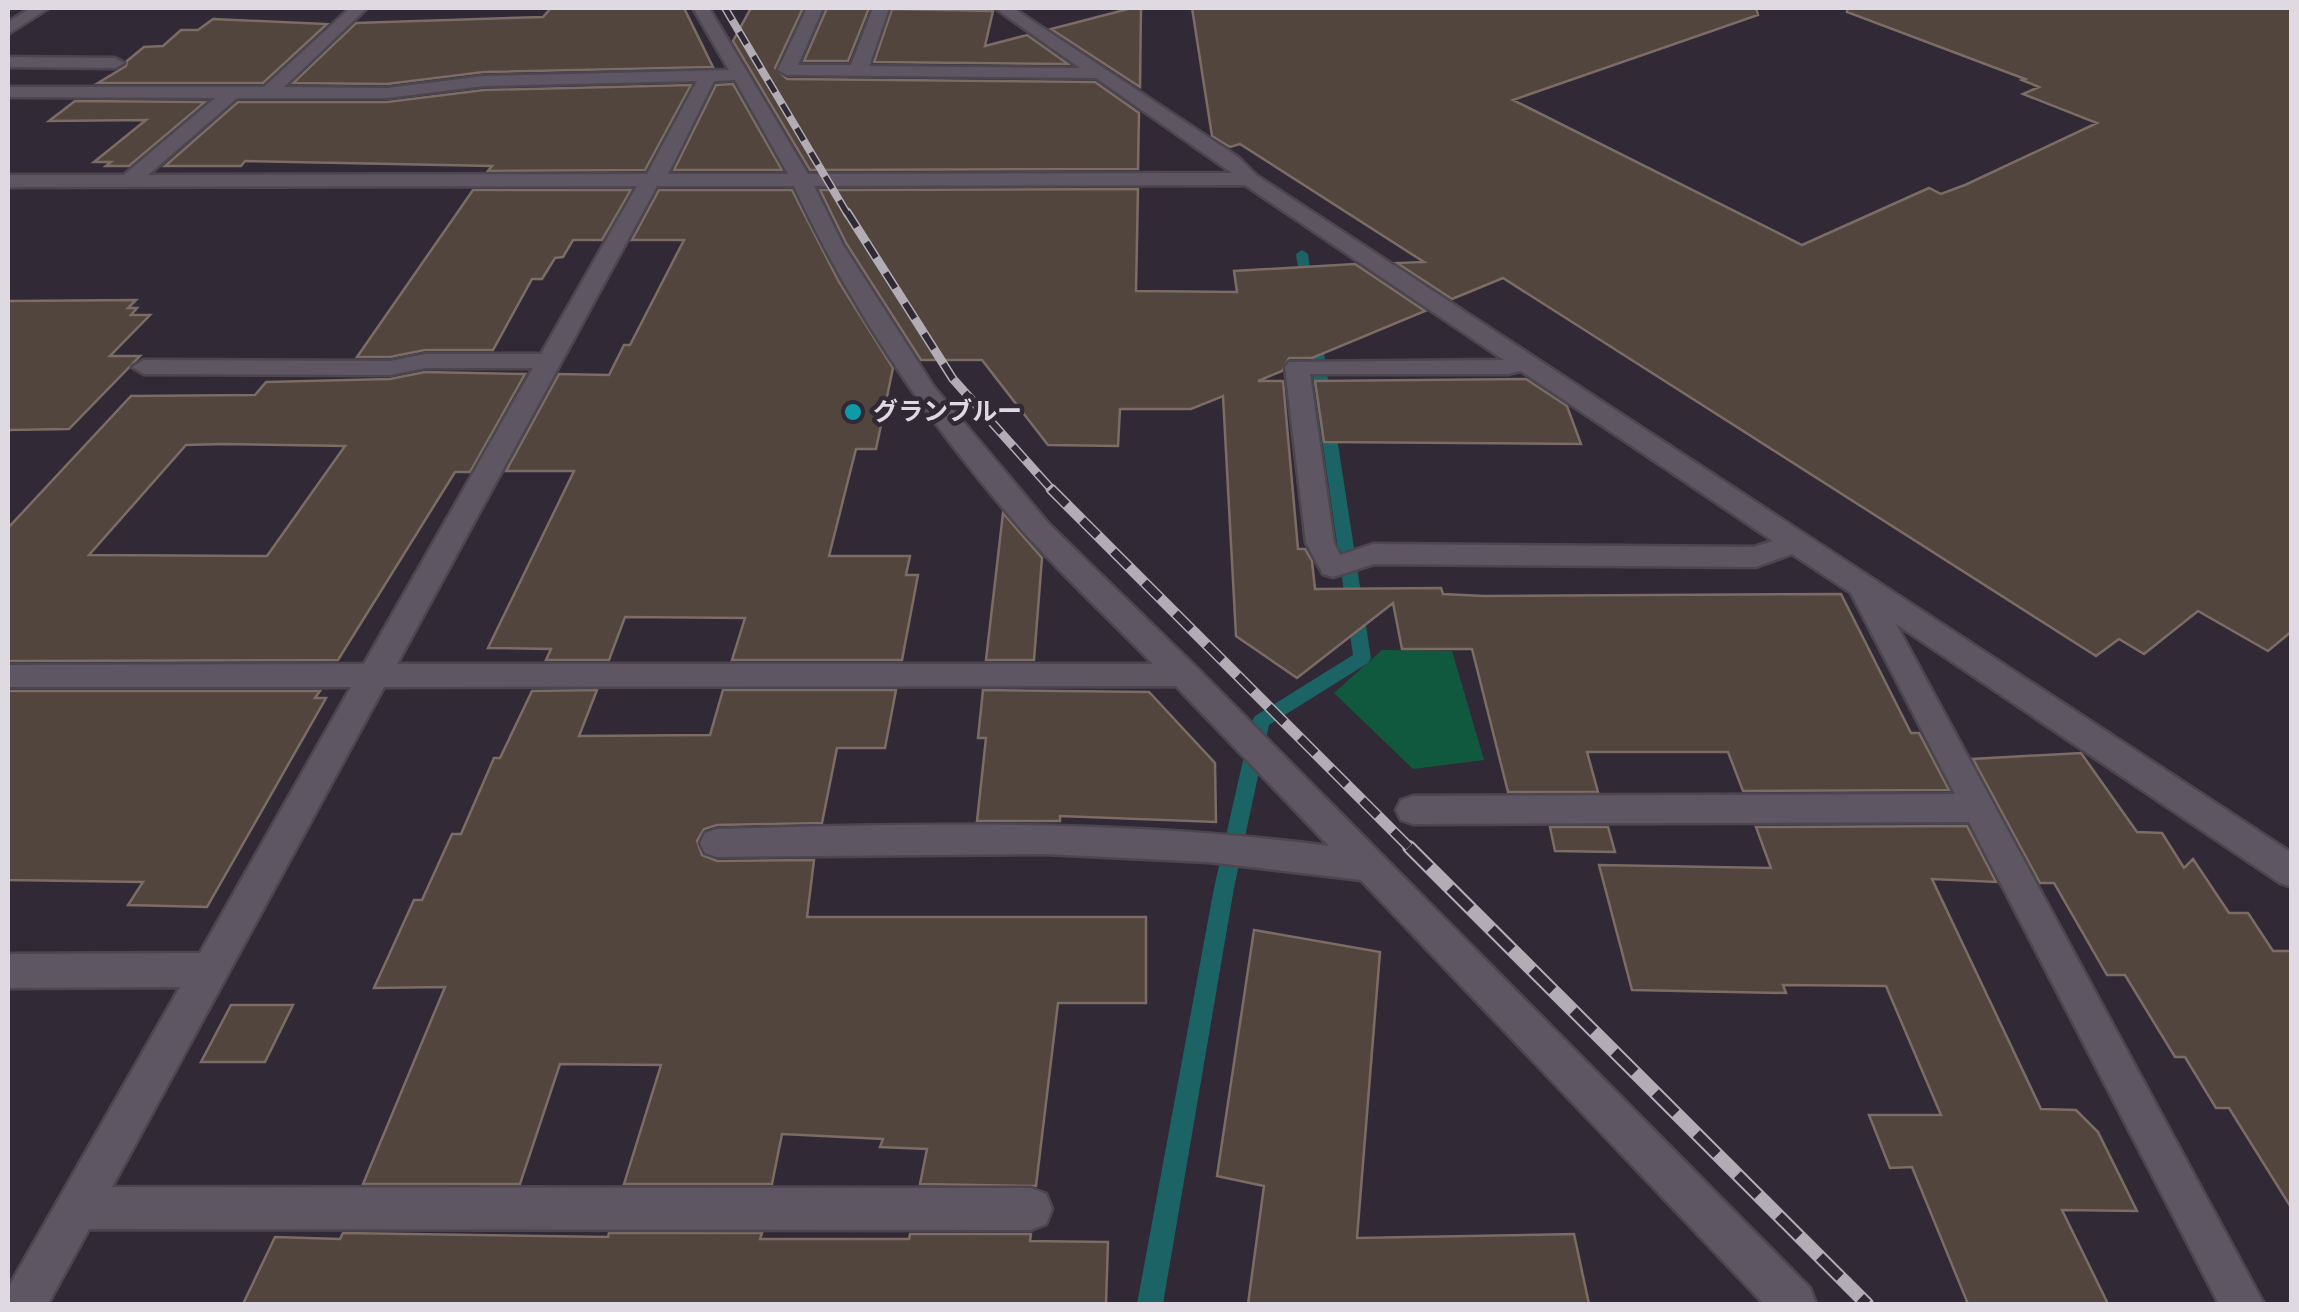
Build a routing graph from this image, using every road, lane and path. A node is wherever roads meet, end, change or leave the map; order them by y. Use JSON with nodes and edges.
{"nodes":[{"id":1,"x":40,"y":8,"type":"edge"},
{"id":2,"x":359,"y":8,"type":"edge"},
{"id":3,"x":701,"y":8,"type":"edge"},
{"id":4,"x":816,"y":8,"type":"edge"},
{"id":5,"x":881,"y":8,"type":"edge"},
{"id":6,"x":1003,"y":8,"type":"edge"},
{"id":7,"x":8,"y":29,"type":"edge"},
{"id":8,"x":8,"y":62,"type":"edge"},
{"id":9,"x":116,"y":64,"type":"dead end"},
{"id":10,"x":858,"y":70,"type":"junction"},
{"id":11,"x":1100,"y":72,"type":"junction"},
{"id":12,"x":740,"y":75,"type":"junction"},
{"id":13,"x":707,"y":78,"type":"junction"},
{"id":14,"x":8,"y":92,"type":"edge"},
{"id":15,"x":232,"y":92,"type":"junction"},
{"id":16,"x":269,"y":92,"type":"junction"},
{"id":17,"x":801,"y":178,"type":"junction"},
{"id":18,"x":654,"y":179,"type":"junction"},
{"id":19,"x":1250,"y":179,"type":"junction"},
{"id":20,"x":8,"y":180,"type":"edge"},
{"id":21,"x":130,"y":180,"type":"junction"},
{"id":22,"x":550,"y":362,"type":"junction"},
{"id":23,"x":1526,"y":362,"type":"junction"},
{"id":24,"x":144,"y":367,"type":"dead end"},
{"id":25,"x":1798,"y":542,"type":"junction"},
{"id":26,"x":1860,"y":584,"type":"junction"},
{"id":27,"x":1185,"y":675,"type":"junction"},
{"id":28,"x":8,"y":676,"type":"edge"},
{"id":29,"x":374,"y":676,"type":"junction"},
{"id":30,"x":1978,"y":808,"type":"junction"},
{"id":31,"x":1413,"y":810,"type":"dead end"},
{"id":32,"x":717,"y":843,"type":"dead end"},
{"id":33,"x":1371,"y":868,"type":"junction"},
{"id":34,"x":2292,"y":872,"type":"edge"},
{"id":35,"x":211,"y":970,"type":"junction"},
{"id":36,"x":8,"y":971,"type":"edge"},
{"id":37,"x":78,"y":1208,"type":"junction"},
{"id":38,"x":1031,"y":1209,"type":"dead end"},
{"id":39,"x":24,"y":1304,"type":"edge"},
{"id":40,"x":1794,"y":1304,"type":"edge"},
{"id":41,"x":2242,"y":1304,"type":"edge"}],
"edges":[{"from":1,"to":7,"type":"street"},
{"from":2,"to":16,"type":"street"},
{"from":3,"to":12,"type":"street"},
{"from":4,"to":10,"type":"street"},
{"from":5,"to":10,"type":"street"},
{"from":6,"to":11,"type":"street"},
{"from":8,"to":9,"type":"street"},
{"from":10,"to":11,"type":"street"},
{"from":11,"to":19,"type":"street"},
{"from":12,"to":13,"type":"street"},
{"from":12,"to":17,"type":"street"},
{"from":13,"to":16,"type":"street"},
{"from":13,"to":18,"type":"street"},
{"from":14,"to":15,"type":"street"},
{"from":15,"to":16,"type":"street"},
{"from":15,"to":21,"type":"street"},
{"from":17,"to":18,"type":"street"},
{"from":17,"to":19,"type":"street"},
{"from":17,"to":27,"type":"street"},
{"from":18,"to":21,"type":"street"},
{"from":18,"to":22,"type":"street"},
{"from":19,"to":23,"type":"street"},
{"from":20,"to":21,"type":"street"},
{"from":22,"to":24,"type":"street"},
{"from":22,"to":29,"type":"street"},
{"from":23,"to":25,"type":"street"},
{"from":23,"to":25,"type":"street"},
{"from":25,"to":26,"type":"street"},
{"from":26,"to":30,"type":"street"},
{"from":26,"to":34,"type":"street"},
{"from":27,"to":29,"type":"street"},
{"from":27,"to":33,"type":"street"},
{"from":28,"to":29,"type":"street"},
{"from":29,"to":35,"type":"street"},
{"from":30,"to":31,"type":"street"},
{"from":30,"to":41,"type":"street"},
{"from":32,"to":33,"type":"street"},
{"from":33,"to":40,"type":"street"},
{"from":35,"to":36,"type":"street"},
{"from":35,"to":37,"type":"street"},
{"from":37,"to":38,"type":"street"},
{"from":37,"to":39,"type":"street"}]}
